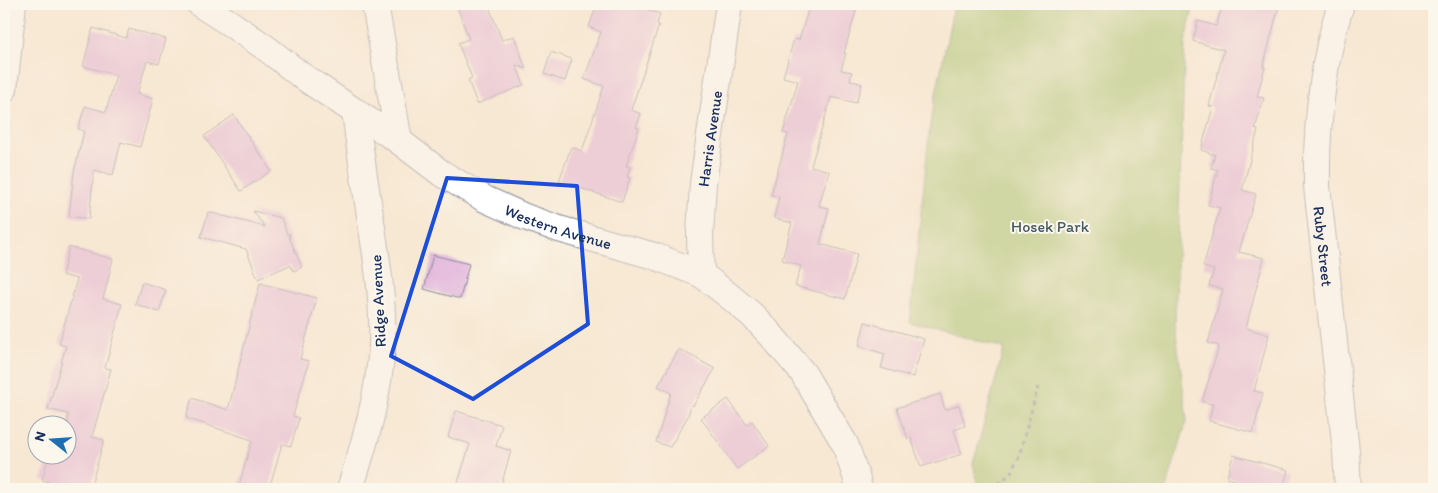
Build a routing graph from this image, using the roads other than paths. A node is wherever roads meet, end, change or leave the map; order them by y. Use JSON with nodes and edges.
{"nodes":[{"id":1,"x":13,"y":4,"type":"edge"},
{"id":2,"x":200,"y":4,"type":"edge"},
{"id":3,"x":375,"y":4,"type":"edge"},
{"id":4,"x":729,"y":4,"type":"edge"},
{"id":5,"x":1341,"y":4,"type":"edge"},
{"id":6,"x":4,"y":89,"type":"edge"},
{"id":7,"x":355,"y":111,"type":"junction"},
{"id":8,"x":398,"y":141,"type":"junction"},
{"id":9,"x":701,"y":274,"type":"junction"},
{"id":10,"x":350,"y":489,"type":"edge"},
{"id":11,"x":859,"y":489,"type":"edge"},
{"id":12,"x":1348,"y":489,"type":"edge"}],
"edges":[{"from":1,"to":6,"type":"street"},
{"from":2,"to":7,"type":"street","name":"Western Avenue"},
{"from":3,"to":8,"type":"street"},
{"from":4,"to":9,"type":"street","name":"Harris Avenue"},
{"from":5,"to":12,"type":"street","name":"Ruby Street"},
{"from":7,"to":8,"type":"street","name":"Western Avenue"},
{"from":7,"to":10,"type":"street","name":"Ridge Avenue"},
{"from":8,"to":9,"type":"street","name":"Western Avenue"},
{"from":9,"to":11,"type":"street","name":"Western Avenue"}]}
